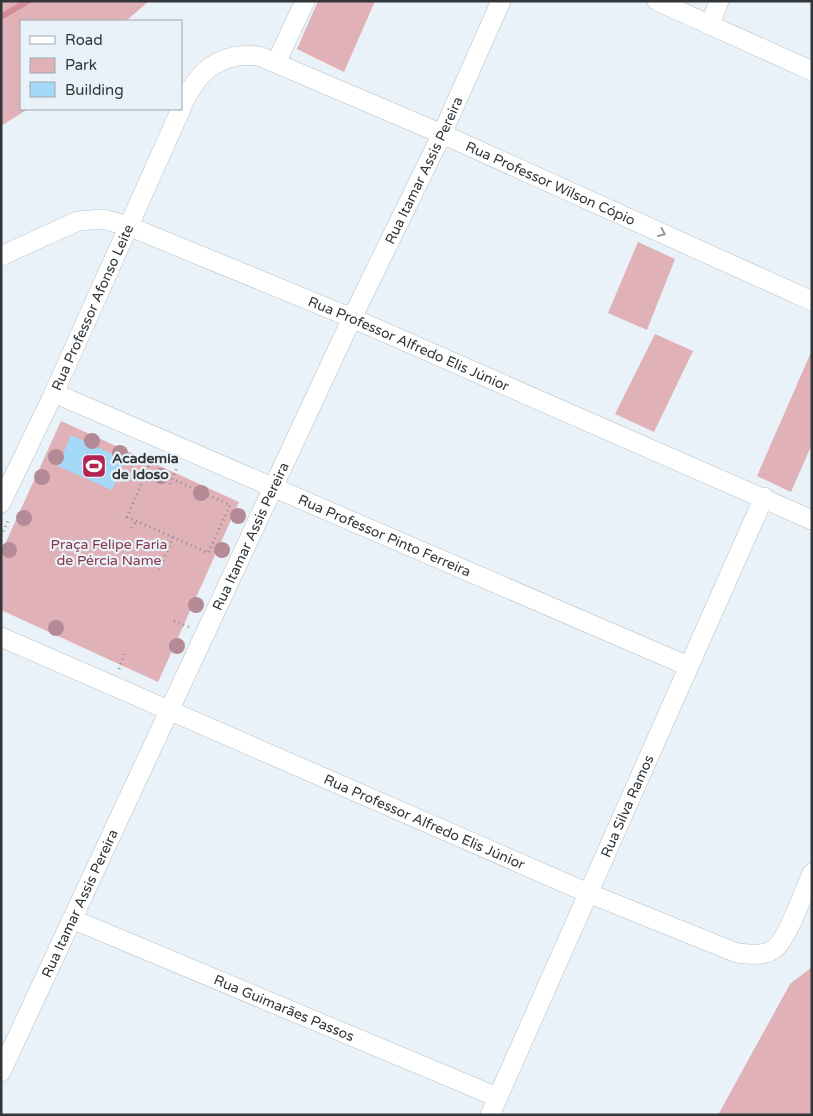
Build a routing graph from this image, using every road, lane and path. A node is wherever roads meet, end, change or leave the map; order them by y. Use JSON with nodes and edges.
{"nodes":[{"id":1,"x":305,"y":1,"type":"edge"},
{"id":2,"x":501,"y":1,"type":"edge"},
{"id":3,"x":657,"y":1,"type":"edge"},
{"id":4,"x":719,"y":1,"type":"edge"},
{"id":5,"x":710,"y":25,"type":"junction"},
{"id":6,"x":231,"y":56,"type":"joint"},
{"id":7,"x":276,"y":63,"type":"junction"},
{"id":8,"x":812,"y":71,"type":"edge"},
{"id":9,"x":182,"y":106,"type":"edge"},
{"id":10,"x":180,"y":110,"type":"edge"},
{"id":11,"x":442,"y":134,"type":"junction"},
{"id":12,"x":128,"y":226,"type":"junction"},
{"id":13,"x":1,"y":256,"type":"edge"},
{"id":14,"x":812,"y":301,"type":"edge"},
{"id":15,"x":352,"y":318,"type":"junction"},
{"id":16,"x":54,"y":393,"type":"junction"},
{"id":17,"x":145,"y":453,"type":"dead end"},
{"id":18,"x":154,"y":457,"type":"junction"},
{"id":19,"x":161,"y":460,"type":"dead end"},
{"id":20,"x":169,"y":464,"type":"dead end"},
{"id":21,"x":177,"y":467,"type":"junction"},
{"id":22,"x":186,"y":471,"type":"dead end"},
{"id":23,"x":172,"y":479,"type":"junction"},
{"id":24,"x":170,"y":484,"type":"dead end"},
{"id":25,"x":272,"y":489,"type":"junction"},
{"id":26,"x":764,"y":498,"type":"junction"},
{"id":27,"x":5,"y":511,"type":"edge"},
{"id":28,"x":812,"y":520,"type":"edge"},
{"id":29,"x":136,"y":521,"type":"junction"},
{"id":30,"x":132,"y":528,"type":"dead end"},
{"id":31,"x":1,"y":536,"type":"edge"},
{"id":32,"x":173,"y":537,"type":"junction"},
{"id":33,"x":159,"y":570,"type":"dead end"},
{"id":34,"x":193,"y":618,"type":"dead end"},
{"id":35,"x":174,"y":621,"type":"dead end"},
{"id":36,"x":189,"y":627,"type":"junction"},
{"id":37,"x":1,"y":636,"type":"edge"},
{"id":38,"x":185,"y":636,"type":"dead end"},
{"id":39,"x":125,"y":652,"type":"dead end"},
{"id":40,"x":688,"y":666,"type":"junction"},
{"id":41,"x":127,"y":673,"type":"dead end"},
{"id":42,"x":170,"y":710,"type":"junction"},
{"id":43,"x":812,"y":873,"type":"edge"},
{"id":44,"x":588,"y":893,"type":"junction"},
{"id":45,"x":72,"y":919,"type":"junction"},
{"id":46,"x":1,"y":1072,"type":"edge"},
{"id":47,"x":497,"y":1097,"type":"junction"},
{"id":48,"x":490,"y":1115,"type":"edge"}],
"edges":[{"from":1,"to":7,"type":"street"},
{"from":2,"to":11,"type":"street","name":"Rua Itamar Assis Pereira"},
{"from":3,"to":5,"type":"street"},
{"from":4,"to":5,"type":"street"},
{"from":5,"to":8,"type":"street"},
{"from":6,"to":7,"type":"street","name":"Rua Professor Wilson Cópio"},
{"from":6,"to":9,"type":"street","name":"Rua Professor Afonso Leite"},
{"from":7,"to":11,"type":"street","name":"Rua Professor Wilson Cópio"},
{"from":10,"to":12,"type":"street","name":"Rua Professor Afonso Leite"},
{"from":11,"to":14,"type":"street","name":"Rua Professor Wilson Cópio","one_way":true},
{"from":11,"to":15,"type":"street","name":"Rua Itamar Assis Pereira"},
{"from":12,"to":13,"type":"street","name":"Rua Professor Alfredo Elis Júnior"},
{"from":12,"to":15,"type":"street","name":"Rua Professor Alfredo Elis Júnior"},
{"from":12,"to":16,"type":"street","name":"Rua Professor Afonso Leite"},
{"from":15,"to":25,"type":"street","name":"Rua Itamar Assis Pereira"},
{"from":15,"to":26,"type":"street","name":"Rua Professor Alfredo Elis Júnior"},
{"from":16,"to":25,"type":"street","name":"Rua Professor Pinto Ferreira"},
{"from":16,"to":27,"type":"street","name":"Rua Professor Afonso Leite"},
{"from":17,"to":18,"type":"path"},
{"from":18,"to":19,"type":"path"},
{"from":18,"to":29,"type":"path"},
{"from":20,"to":21,"type":"path"},
{"from":21,"to":22,"type":"path"},
{"from":21,"to":23,"type":"path"},
{"from":23,"to":24,"type":"path"},
{"from":23,"to":32,"type":"path"},
{"from":25,"to":40,"type":"street","name":"Rua Professor Pinto Ferreira"},
{"from":25,"to":42,"type":"street","name":"Rua Itamar Assis Pereira"},
{"from":26,"to":28,"type":"street","name":"Rua Professor Alfredo Elis Júnior"},
{"from":26,"to":40,"type":"street","name":"Rua Silva Ramos"},
{"from":27,"to":31,"type":"path"},
{"from":29,"to":30,"type":"path"},
{"from":29,"to":32,"type":"path"},
{"from":32,"to":33,"type":"path"},
{"from":34,"to":36,"type":"path"},
{"from":35,"to":36,"type":"path"},
{"from":36,"to":38,"type":"path"},
{"from":37,"to":42,"type":"street","name":"Rua Professor Alfredo Elis Júnior"},
{"from":39,"to":41,"type":"path"},
{"from":40,"to":44,"type":"street","name":"Rua Silva Ramos"},
{"from":42,"to":44,"type":"street","name":"Rua Professor Alfredo Elis Júnior"},
{"from":42,"to":45,"type":"street","name":"Rua Itamar Assis Pereira"},
{"from":43,"to":44,"type":"street","name":"Rua Professor Alfredo Elis Júnior"},
{"from":44,"to":47,"type":"street","name":"Rua Silva Ramos"},
{"from":45,"to":46,"type":"street","name":"Rua Itamar Assis Pereira"},
{"from":45,"to":47,"type":"street","name":"Rua Guimarães Passos"},
{"from":47,"to":48,"type":"street","name":"Rua Silva Ramos"}]}
